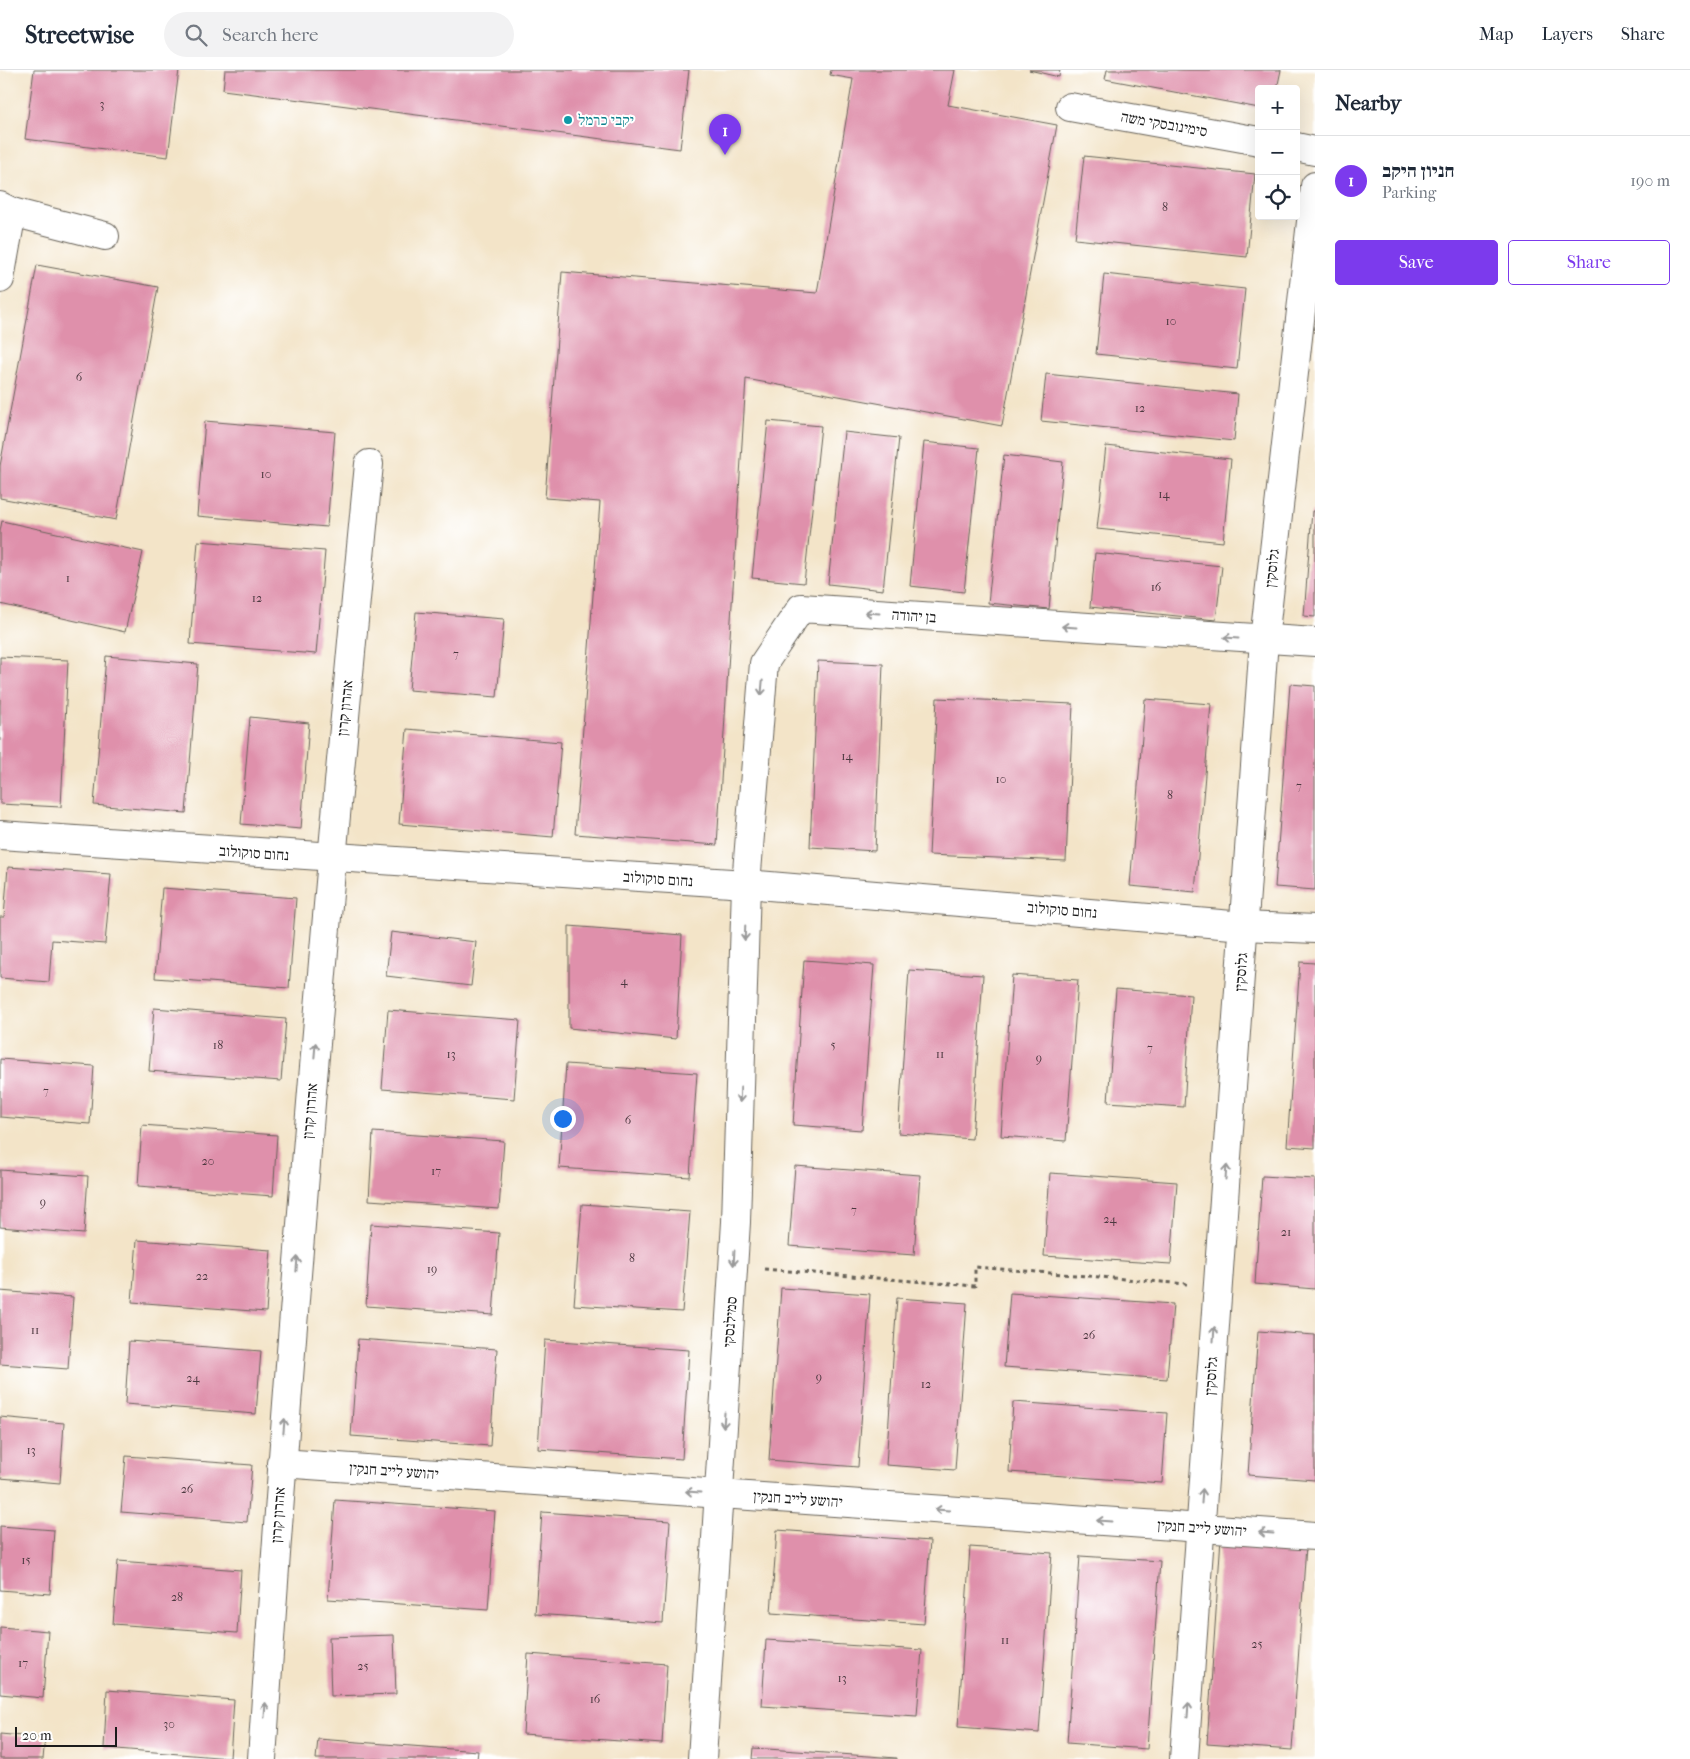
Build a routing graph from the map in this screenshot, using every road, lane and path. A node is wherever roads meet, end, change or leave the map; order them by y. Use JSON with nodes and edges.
{"nodes":[{"id":1,"x":1070,"y":107,"type":"dead end"},
{"id":2,"x":1255,"y":140,"type":"edge"},
{"id":3,"x":1300,"y":148,"type":"edge"},
{"id":4,"x":1315,"y":151,"type":"edge"},
{"id":5,"x":1315,"y":186,"type":"edge"},
{"id":6,"x":6,"y":209,"type":"edge"},
{"id":7,"x":105,"y":236,"type":"dead end"},
{"id":8,"x":0,"y":278,"type":"edge"},
{"id":9,"x":369,"y":464,"type":"dead end"},
{"id":10,"x":1264,"y":640,"type":"junction"},
{"id":11,"x":1315,"y":642,"type":"edge"},
{"id":12,"x":0,"y":835,"type":"edge"},
{"id":13,"x":330,"y":858,"type":"junction"},
{"id":14,"x":746,"y":884,"type":"junction"},
{"id":15,"x":1244,"y":926,"type":"junction"},
{"id":16,"x":1315,"y":929,"type":"edge"},
{"id":17,"x":733,"y":1267,"type":"junction"},
{"id":18,"x":1218,"y":1286,"type":"junction"},
{"id":19,"x":281,"y":1463,"type":"junction"},
{"id":20,"x":719,"y":1494,"type":"junction"},
{"id":21,"x":1200,"y":1528,"type":"junction"},
{"id":22,"x":1315,"y":1536,"type":"edge"},
{"id":23,"x":262,"y":1759,"type":"edge"},
{"id":24,"x":702,"y":1759,"type":"edge"},
{"id":25,"x":1184,"y":1759,"type":"edge"}],
"edges":[{"from":1,"to":2,"type":"street","name":"סימינובסקי משה"},
{"from":3,"to":4,"type":"street"},
{"from":5,"to":10,"type":"street","name":"גלוסקין"},
{"from":6,"to":7,"type":"street"},
{"from":6,"to":8,"type":"street"},
{"from":9,"to":13,"type":"street","name":"אהרון קרון"},
{"from":10,"to":11,"type":"street","name":"בן יהודה"},
{"from":10,"to":14,"type":"street","name":"בן יהודה","one_way":true},
{"from":10,"to":15,"type":"street","name":"גלוסקין"},
{"from":12,"to":13,"type":"street","name":"נחום סוקולוב"},
{"from":13,"to":14,"type":"street","name":"נחום סוקולוב"},
{"from":19,"to":13,"type":"street","name":"אהרון קרון","one_way":true},
{"from":14,"to":15,"type":"street","name":"נחום סוקולוב"},
{"from":14,"to":17,"type":"street","name":"סמילנסקי","one_way":true},
{"from":15,"to":16,"type":"street","name":"נחום סוקולוב"},
{"from":18,"to":15,"type":"street","name":"גלוסקין","one_way":true},
{"from":17,"to":18,"type":"path"},
{"from":17,"to":20,"type":"street","name":"סמילנסקי","one_way":true},
{"from":21,"to":18,"type":"street","name":"גלוסקין","one_way":true},
{"from":20,"to":19,"type":"street","name":"יהושע לייב חנקין","one_way":true},
{"from":23,"to":19,"type":"street","name":"אהרון קרון","one_way":true},
{"from":21,"to":20,"type":"street","name":"יהושע לייב חנקין","one_way":true},
{"from":20,"to":24,"type":"street","name":"סמילנסקי"},
{"from":22,"to":21,"type":"street","name":"יהושע לייב חנקין","one_way":true},
{"from":25,"to":21,"type":"street","name":"גלוסקין","one_way":true}]}
